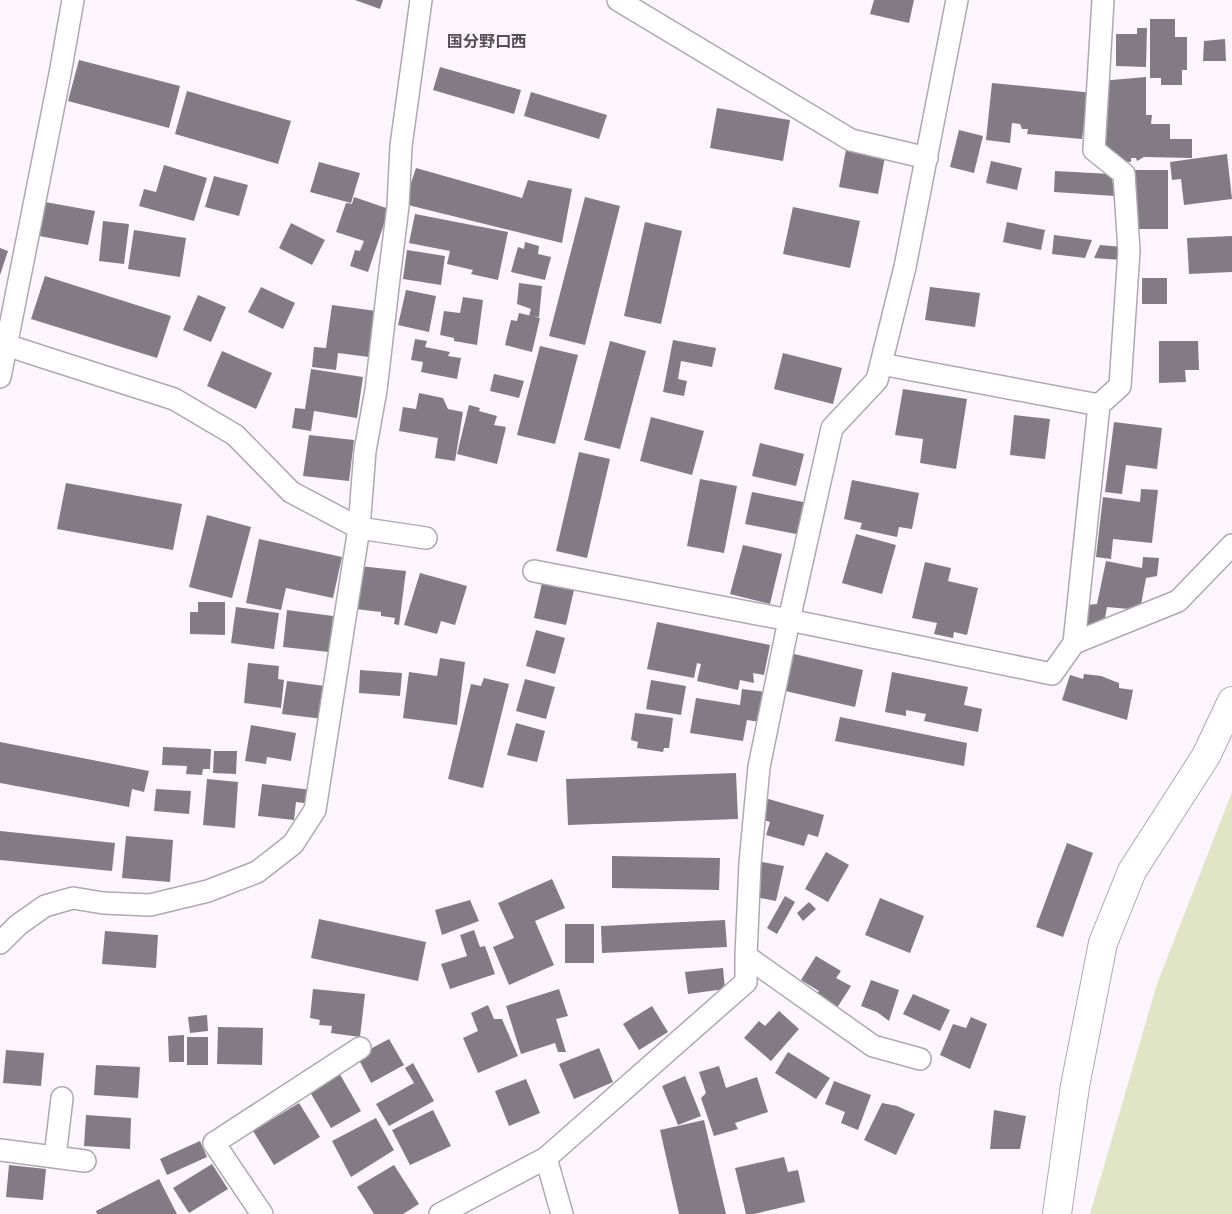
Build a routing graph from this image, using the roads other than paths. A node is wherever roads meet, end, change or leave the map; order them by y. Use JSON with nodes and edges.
{"nodes":[{"id":1,"x":73,"y":0,"type":"edge"},
{"id":2,"x":420,"y":0,"type":"edge"},
{"id":3,"x":618,"y":0,"type":"edge"},
{"id":4,"x":957,"y":0,"type":"edge"},
{"id":5,"x":1103,"y":0,"type":"edge"},
{"id":6,"x":927,"y":158,"type":"junction"},
{"id":7,"x":3,"y":344,"type":"edge"},
{"id":8,"x":881,"y":364,"type":"junction"},
{"id":9,"x":0,"y":377,"type":"edge"},
{"id":10,"x":1099,"y":405,"type":"junction"},
{"id":11,"x":359,"y":528,"type":"junction"},
{"id":12,"x":426,"y":538,"type":"dead end"},
{"id":13,"x":1232,"y":545,"type":"edge"},
{"id":14,"x":534,"y":571,"type":"dead end"},
{"id":15,"x":789,"y":620,"type":"junction"},
{"id":16,"x":1074,"y":643,"type":"junction"},
{"id":17,"x":1232,"y":701,"type":"edge"},
{"id":18,"x":0,"y":943,"type":"edge"},
{"id":19,"x":746,"y":956,"type":"junction"},
{"id":20,"x":360,"y":1048,"type":"dead end"},
{"id":21,"x":920,"y":1059,"type":"dead end"},
{"id":22,"x":62,"y":1098,"type":"dead end"},
{"id":23,"x":0,"y":1150,"type":"edge"},
{"id":24,"x":55,"y":1157,"type":"junction"},
{"id":25,"x":546,"y":1158,"type":"junction"},
{"id":26,"x":84,"y":1161,"type":"dead end"},
{"id":27,"x":262,"y":1214,"type":"edge"},
{"id":28,"x":440,"y":1214,"type":"edge"},
{"id":29,"x":562,"y":1214,"type":"edge"},
{"id":30,"x":1057,"y":1214,"type":"edge"}],
"edges":[{"from":1,"to":7,"type":"street"},
{"from":2,"to":11,"type":"street"},
{"from":3,"to":6,"type":"street"},
{"from":4,"to":6,"type":"street"},
{"from":5,"to":10,"type":"street"},
{"from":6,"to":8,"type":"street"},
{"from":7,"to":9,"type":"street"},
{"from":7,"to":11,"type":"street"},
{"from":8,"to":10,"type":"street"},
{"from":8,"to":15,"type":"street"},
{"from":10,"to":16,"type":"street"},
{"from":11,"to":12,"type":"street"},
{"from":11,"to":18,"type":"street"},
{"from":13,"to":16,"type":"street"},
{"from":14,"to":15,"type":"street"},
{"from":15,"to":16,"type":"street"},
{"from":15,"to":19,"type":"street"},
{"from":17,"to":30,"type":"street"},
{"from":19,"to":21,"type":"street"},
{"from":19,"to":25,"type":"street"},
{"from":20,"to":27,"type":"street"},
{"from":22,"to":24,"type":"street"},
{"from":23,"to":24,"type":"street"},
{"from":24,"to":26,"type":"street"},
{"from":25,"to":28,"type":"street"},
{"from":25,"to":29,"type":"street"}]}
